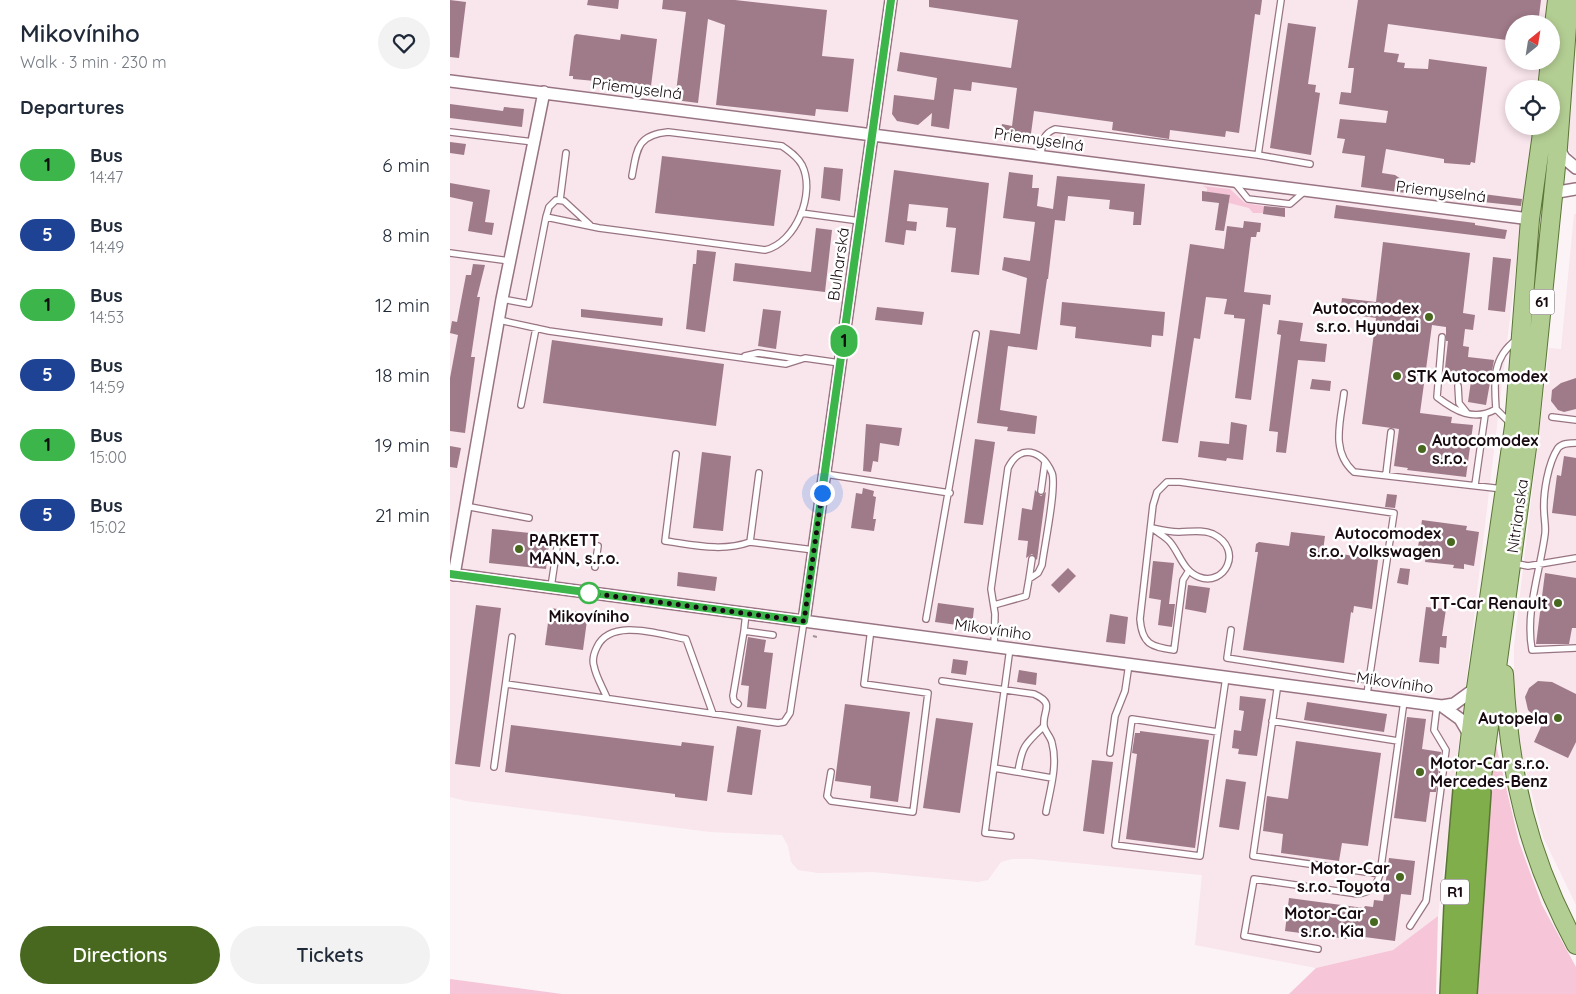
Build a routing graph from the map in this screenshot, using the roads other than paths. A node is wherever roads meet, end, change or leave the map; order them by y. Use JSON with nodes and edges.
{"nodes":[{"id":1,"x":891,"y":0,"type":"edge"},
{"id":2,"x":1280,"y":0,"type":"edge"},
{"id":3,"x":1568,"y":1,"type":"edge"},
{"id":4,"x":1560,"y":24,"type":"edge"},
{"id":5,"x":450,"y":81,"type":"edge"},
{"id":6,"x":544,"y":92,"type":"junction"},
{"id":7,"x":450,"y":132,"type":"edge"},
{"id":8,"x":873,"y":134,"type":"junction"},
{"id":9,"x":1541,"y":135,"type":"edge"},
{"id":10,"x":534,"y":142,"type":"junction"},
{"id":11,"x":1558,"y":147,"type":"junction"},
{"id":12,"x":566,"y":153,"type":"dead end"},
{"id":13,"x":1258,"y":155,"type":"junction"},
{"id":14,"x":1041,"y":156,"type":"junction"},
{"id":15,"x":1310,"y":164,"type":"dead end"},
{"id":16,"x":1576,"y":168,"type":"edge"},
{"id":17,"x":632,"y":176,"type":"dead end"},
{"id":18,"x":1537,"y":176,"type":"junction"},
{"id":19,"x":1576,"y":188,"type":"edge"},
{"id":20,"x":1552,"y":193,"type":"junction"},
{"id":21,"x":560,"y":200,"type":"junction"},
{"id":22,"x":801,"y":213,"type":"junction"},
{"id":23,"x":546,"y":217,"type":"junction"},
{"id":24,"x":1530,"y":219,"type":"junction"},
{"id":25,"x":860,"y":221,"type":"junction"},
{"id":26,"x":591,"y":226,"type":"junction"},
{"id":27,"x":1548,"y":231,"type":"junction"},
{"id":28,"x":450,"y":253,"type":"edge"},
{"id":29,"x":510,"y":261,"type":"junction"},
{"id":30,"x":502,"y":299,"type":"junction"},
{"id":31,"x":499,"y":320,"type":"junction"},
{"id":32,"x":536,"y":328,"type":"junction"},
{"id":33,"x":976,"y":334,"type":"dead end"},
{"id":34,"x":1442,"y":337,"type":"dead end"},
{"id":35,"x":1520,"y":337,"type":"junction"},
{"id":36,"x":840,"y":364,"type":"junction"},
{"id":37,"x":1458,"y":386,"type":"dead end"},
{"id":38,"x":1344,"y":393,"type":"dead end"},
{"id":39,"x":521,"y":405,"type":"dead end"},
{"id":40,"x":1496,"y":408,"type":"junction"},
{"id":41,"x":1468,"y":414,"type":"junction"},
{"id":42,"x":1485,"y":415,"type":"junction"},
{"id":43,"x":1552,"y":417,"type":"dead end"},
{"id":44,"x":1576,"y":420,"type":"edge"},
{"id":45,"x":1514,"y":426,"type":"junction"},
{"id":46,"x":1391,"y":432,"type":"dead end"},
{"id":47,"x":1576,"y":443,"type":"edge"},
{"id":48,"x":676,"y":454,"type":"dead end"},
{"id":49,"x":1045,"y":462,"type":"junction"},
{"id":50,"x":758,"y":472,"type":"dead end"},
{"id":51,"x":825,"y":474,"type":"junction"},
{"id":52,"x":1386,"y":474,"type":"junction"},
{"id":53,"x":1475,"y":485,"type":"junction"},
{"id":54,"x":1504,"y":489,"type":"junction"},
{"id":55,"x":1041,"y":491,"type":"dead end"},
{"id":56,"x":950,"y":493,"type":"junction"},
{"id":57,"x":465,"y":506,"type":"junction"},
{"id":58,"x":530,"y":518,"type":"dead end"},
{"id":59,"x":1152,"y":528,"type":"junction"},
{"id":60,"x":558,"y":541,"type":"dead end"},
{"id":61,"x":750,"y":542,"type":"junction"},
{"id":62,"x":598,"y":546,"type":"dead end"},
{"id":63,"x":814,"y":550,"type":"junction"},
{"id":64,"x":1576,"y":558,"type":"edge"},
{"id":65,"x":1032,"y":559,"type":"dead end"},
{"id":66,"x":1511,"y":562,"type":"junction"},
{"id":67,"x":1538,"y":564,"type":"junction"},
{"id":68,"x":595,"y":567,"type":"dead end"},
{"id":69,"x":1188,"y":572,"type":"junction"},
{"id":70,"x":452,"y":574,"type":"edge"},
{"id":71,"x":1029,"y":579,"type":"junction"},
{"id":72,"x":551,"y":588,"type":"junction"},
{"id":73,"x":994,"y":605,"type":"junction"},
{"id":74,"x":746,"y":613,"type":"junction"},
{"id":75,"x":926,"y":620,"type":"dead end"},
{"id":76,"x":804,"y":621,"type":"junction"},
{"id":77,"x":871,"y":629,"type":"junction"},
{"id":78,"x":1231,"y":630,"type":"dead end"},
{"id":79,"x":744,"y":631,"type":"junction"},
{"id":80,"x":1502,"y":633,"type":"junction"},
{"id":81,"x":773,"y":635,"type":"dead end"},
{"id":82,"x":512,"y":638,"type":"dead end"},
{"id":83,"x":994,"y":646,"type":"junction"},
{"id":84,"x":1010,"y":648,"type":"junction"},
{"id":85,"x":1576,"y":648,"type":"edge"},
{"id":86,"x":1129,"y":664,"type":"junction"},
{"id":87,"x":1226,"y":677,"type":"junction"},
{"id":88,"x":942,"y":680,"type":"dead end"},
{"id":89,"x":1369,"y":680,"type":"junction"},
{"id":90,"x":1278,"y":683,"type":"junction"},
{"id":91,"x":506,"y":684,"type":"junction"},
{"id":92,"x":1476,"y":688,"type":"junction"},
{"id":93,"x":1005,"y":690,"type":"junction"},
{"id":94,"x":1367,"y":694,"type":"junction"},
{"id":95,"x":607,"y":698,"type":"junction"},
{"id":96,"x":1404,"y":700,"type":"junction"},
{"id":97,"x":738,"y":704,"type":"dead end"},
{"id":98,"x":1440,"y":705,"type":"junction"},
{"id":99,"x":713,"y":714,"type":"junction"},
{"id":100,"x":1272,"y":721,"type":"junction"},
{"id":101,"x":1044,"y":726,"type":"junction"},
{"id":102,"x":1218,"y":732,"type":"junction"},
{"id":103,"x":1470,"y":736,"type":"junction"},
{"id":104,"x":1398,"y":741,"type":"junction"},
{"id":105,"x":1110,"y":753,"type":"dead end"},
{"id":106,"x":494,"y":767,"type":"dead end"},
{"id":107,"x":994,"y":768,"type":"junction"},
{"id":108,"x":831,"y":772,"type":"dead end"},
{"id":109,"x":1018,"y":772,"type":"junction"},
{"id":110,"x":1052,"y":778,"type":"junction"},
{"id":111,"x":1472,"y":791,"type":"junction"},
{"id":112,"x":1046,"y":812,"type":"dead end"},
{"id":113,"x":1011,"y":836,"type":"dead end"},
{"id":114,"x":1380,"y":874,"type":"junction"},
{"id":115,"x":1410,"y":926,"type":"dead end"},
{"id":116,"x":1576,"y":945,"type":"edge"},
{"id":117,"x":1318,"y":949,"type":"dead end"},
{"id":118,"x":1450,"y":994,"type":"edge"},
{"id":119,"x":1466,"y":994,"type":"edge"}],
"edges":[{"from":1,"to":8,"type":"street","name":"Bulharská"},
{"from":2,"to":13,"type":"lane"},
{"from":3,"to":4,"type":"main road","name":"Nitrianska","number":"61"},
{"from":3,"to":11,"type":"main road","name":"Nitrianska","number":"61"},
{"from":5,"to":6,"type":"street","name":"Priemyselná"},
{"from":6,"to":8,"type":"street","name":"Priemyselná"},
{"from":6,"to":10,"type":"street"},
{"from":7,"to":10,"type":"lane"},
{"from":8,"to":14,"type":"street","name":"Priemyselná"},
{"from":8,"to":25,"type":"street","name":"Bulharská"},
{"from":9,"to":18,"type":"main road","name":"Nitrianska","number":"61"},
{"from":10,"to":29,"type":"street"},
{"from":11,"to":16,"type":"street"},
{"from":11,"to":20,"type":"main road","name":"Nitrianska","number":"61"},
{"from":12,"to":21,"type":"lane"},
{"from":13,"to":14,"type":"lane"},
{"from":13,"to":15,"type":"lane"},
{"from":14,"to":24,"type":"street","name":"Priemyselná"},
{"from":17,"to":22,"type":"lane"},
{"from":18,"to":20,"type":"main road"},
{"from":18,"to":24,"type":"main road","name":"Nitrianska","number":"61"},
{"from":19,"to":20,"type":"street"},
{"from":20,"to":24,"type":"main road"},
{"from":20,"to":27,"type":"main road","name":"Nitrianska","number":"61"},
{"from":21,"to":23,"type":"lane"},
{"from":21,"to":26,"type":"lane"},
{"from":22,"to":25,"type":"lane"},
{"from":22,"to":26,"type":"lane"},
{"from":23,"to":26,"type":"lane"},
{"from":23,"to":30,"type":"lane"},
{"from":24,"to":27,"type":"main road"},
{"from":24,"to":35,"type":"main road","name":"Nitrianska","number":"61"},
{"from":25,"to":36,"type":"street","name":"Bulharská"},
{"from":27,"to":66,"type":"main road","name":"Nitrianska","number":"61"},
{"from":28,"to":29,"type":"lane"},
{"from":29,"to":30,"type":"street"},
{"from":30,"to":31,"type":"street"},
{"from":31,"to":32,"type":"lane"},
{"from":31,"to":57,"type":"street"},
{"from":32,"to":36,"type":"lane"},
{"from":32,"to":39,"type":"lane"},
{"from":33,"to":56,"type":"lane"},
{"from":34,"to":41,"type":"lane"},
{"from":35,"to":40,"type":"lane"},
{"from":35,"to":45,"type":"main road","name":"Nitrianska","number":"61"},
{"from":36,"to":51,"type":"street","name":"Bulharská"},
{"from":37,"to":41,"type":"lane"},
{"from":38,"to":52,"type":"lane"},
{"from":40,"to":42,"type":"lane"},
{"from":40,"to":45,"type":"lane"},
{"from":41,"to":42,"type":"lane"},
{"from":42,"to":53,"type":"lane"},
{"from":43,"to":44,"type":"lane"},
{"from":45,"to":54,"type":"main road","name":"Nitrianska","number":"61"},
{"from":46,"to":52,"type":"lane"},
{"from":47,"to":67,"type":"lane"},
{"from":48,"to":61,"type":"lane"},
{"from":49,"to":55,"type":"lane"},
{"from":49,"to":71,"type":"lane"},
{"from":49,"to":73,"type":"lane"},
{"from":50,"to":61,"type":"lane"},
{"from":51,"to":56,"type":"lane"},
{"from":51,"to":63,"type":"street","name":"Bulharská"},
{"from":52,"to":53,"type":"lane"},
{"from":53,"to":54,"type":"lane"},
{"from":54,"to":92,"type":"main road","name":"Nitrianska","number":"61"},
{"from":56,"to":75,"type":"lane"},
{"from":57,"to":58,"type":"lane"},
{"from":57,"to":70,"type":"street"},
{"from":59,"to":69,"type":"lane"},
{"from":59,"to":69,"type":"lane"},
{"from":59,"to":69,"type":"lane"},
{"from":59,"to":89,"type":"lane"},
{"from":60,"to":72,"type":"lane"},
{"from":61,"to":63,"type":"lane"},
{"from":62,"to":68,"type":"lane"},
{"from":63,"to":76,"type":"street","name":"Bulharská"},
{"from":64,"to":67,"type":"lane"},
{"from":65,"to":71,"type":"lane"},
{"from":66,"to":67,"type":"lane"},
{"from":66,"to":80,"type":"main road","name":"Nitrianska","number":"61"},
{"from":67,"to":85,"type":"lane"},
{"from":70,"to":72,"type":"street","name":"Mikovíniho"},
{"from":71,"to":73,"type":"lane"},
{"from":72,"to":74,"type":"street","name":"Mikovíniho"},
{"from":73,"to":83,"type":"lane"},
{"from":74,"to":76,"type":"street","name":"Mikovíniho"},
{"from":74,"to":79,"type":"lane"},
{"from":76,"to":77,"type":"street","name":"Mikovíniho"},
{"from":76,"to":99,"type":"lane"},
{"from":77,"to":83,"type":"street","name":"Mikovíniho"},
{"from":77,"to":108,"type":"lane"},
{"from":78,"to":89,"type":"lane"},
{"from":79,"to":81,"type":"lane"},
{"from":79,"to":97,"type":"lane"},
{"from":80,"to":111,"type":"main road","name":"Nitrianska","number":"61"},
{"from":80,"to":116,"type":"main road"},
{"from":82,"to":91,"type":"lane"},
{"from":83,"to":84,"type":"street","name":"Mikovíniho"},
{"from":84,"to":86,"type":"street","name":"Mikovíniho"},
{"from":84,"to":93,"type":"lane"},
{"from":86,"to":87,"type":"street","name":"Mikovíniho"},
{"from":86,"to":105,"type":"lane"},
{"from":87,"to":90,"type":"street","name":"Mikovíniho"},
{"from":87,"to":102,"type":"lane"},
{"from":88,"to":93,"type":"lane"},
{"from":89,"to":94,"type":"lane"},
{"from":90,"to":94,"type":"street","name":"Mikovíniho"},
{"from":90,"to":100,"type":"lane"},
{"from":91,"to":95,"type":"lane"},
{"from":91,"to":106,"type":"lane"},
{"from":92,"to":98,"type":"street"},
{"from":92,"to":103,"type":"main road","name":"Nitrianska","number":"61"},
{"from":93,"to":101,"type":"lane"},
{"from":93,"to":107,"type":"lane"},
{"from":94,"to":96,"type":"street","name":"Mikovíniho"},
{"from":95,"to":99,"type":"lane"},
{"from":95,"to":99,"type":"lane"},
{"from":96,"to":98,"type":"street","name":"Mikovíniho"},
{"from":96,"to":104,"type":"lane"},
{"from":98,"to":103,"type":"street"},
{"from":98,"to":115,"type":"lane"},
{"from":100,"to":104,"type":"lane"},
{"from":100,"to":114,"type":"lane"},
{"from":101,"to":109,"type":"lane"},
{"from":101,"to":110,"type":"lane"},
{"from":102,"to":102,"type":"lane"},
{"from":103,"to":111,"type":"main road","name":"Nitrianska","number":"61"},
{"from":104,"to":114,"type":"lane"},
{"from":107,"to":109,"type":"lane"},
{"from":107,"to":113,"type":"lane"},
{"from":109,"to":110,"type":"lane"},
{"from":110,"to":112,"type":"lane"},
{"from":111,"to":118,"type":"highway","number":"R1"},
{"from":111,"to":119,"type":"highway","number":"R1"},
{"from":114,"to":117,"type":"lane"}]}
